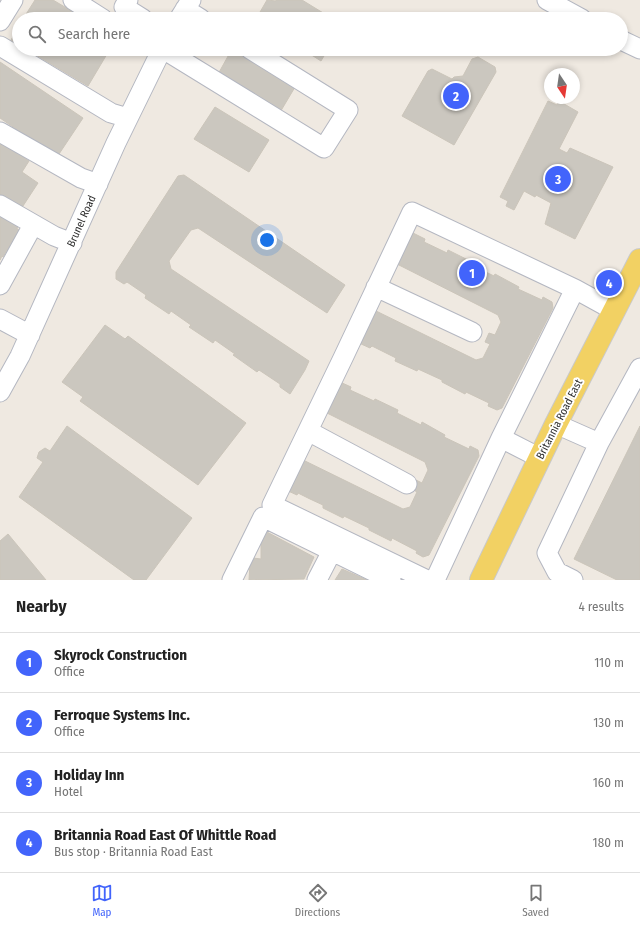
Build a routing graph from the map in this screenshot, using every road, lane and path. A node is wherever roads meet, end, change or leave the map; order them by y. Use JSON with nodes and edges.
{"nodes":[{"id":1,"x":13,"y":0,"type":"edge"},
{"id":2,"x":73,"y":0,"type":"edge"},
{"id":3,"x":128,"y":0,"type":"edge"},
{"id":4,"x":547,"y":0,"type":"edge"},
{"id":5,"x":92,"y":12,"type":"edge"},
{"id":6,"x":132,"y":12,"type":"edge"},
{"id":7,"x":569,"y":12,"type":"edge"},
{"id":8,"x":0,"y":21,"type":"edge"},
{"id":9,"x":628,"y":43,"type":"edge"},
{"id":10,"x":0,"y":46,"type":"edge"},
{"id":11,"x":640,"y":49,"type":"edge"},
{"id":12,"x":12,"y":53,"type":"edge"},
{"id":13,"x":17,"y":56,"type":"edge"},
{"id":14,"x":159,"y":56,"type":"edge"},
{"id":15,"x":173,"y":56,"type":"edge"},
{"id":16,"x":261,"y":56,"type":"edge"},
{"id":17,"x":128,"y":118,"type":"junction"},
{"id":18,"x":0,"y":132,"type":"edge"},
{"id":19,"x":98,"y":184,"type":"junction"},
{"id":20,"x":0,"y":205,"type":"edge"},
{"id":21,"x":33,"y":224,"type":"junction"},
{"id":22,"x":72,"y":243,"type":"junction"},
{"id":23,"x":640,"y":260,"type":"edge"},
{"id":24,"x":0,"y":286,"type":"edge"},
{"id":25,"x":376,"y":287,"type":"junction"},
{"id":26,"x":575,"y":288,"type":"junction"},
{"id":27,"x":615,"y":311,"type":"junction"},
{"id":28,"x":0,"y":319,"type":"edge"},
{"id":29,"x":472,"y":332,"type":"dead end"},
{"id":30,"x":30,"y":335,"type":"junction"},
{"id":31,"x":640,"y":368,"type":"edge"},
{"id":32,"x":0,"y":392,"type":"edge"},
{"id":33,"x":556,"y":424,"type":"junction"},
{"id":34,"x":308,"y":431,"type":"junction"},
{"id":35,"x":501,"y":438,"type":"junction"},
{"id":36,"x":599,"y":443,"type":"junction"},
{"id":37,"x":540,"y":458,"type":"junction"},
{"id":38,"x":407,"y":484,"type":"dead end"},
{"id":39,"x":332,"y":550,"type":"junction"},
{"id":40,"x":232,"y":580,"type":"edge"},
{"id":41,"x":317,"y":580,"type":"edge"},
{"id":42,"x":391,"y":580,"type":"edge"},
{"id":43,"x":427,"y":580,"type":"edge"},
{"id":44,"x":435,"y":580,"type":"edge"},
{"id":45,"x":481,"y":580,"type":"edge"},
{"id":46,"x":573,"y":580,"type":"edge"}],
"edges":[{"from":1,"to":8,"type":"street"},
{"from":2,"to":5,"type":"street"},
{"from":3,"to":6,"type":"street"},
{"from":4,"to":7,"type":"street"},
{"from":9,"to":11,"type":"street"},
{"from":10,"to":12,"type":"street"},
{"from":13,"to":17,"type":"street"},
{"from":14,"to":17,"type":"street","name":"Brunel Road"},
{"from":15,"to":16,"type":"street"},
{"from":17,"to":19,"type":"street","name":"Brunel Road"},
{"from":18,"to":19,"type":"street"},
{"from":19,"to":22,"type":"street","name":"Brunel Road"},
{"from":20,"to":21,"type":"street"},
{"from":21,"to":22,"type":"street"},
{"from":21,"to":24,"type":"street"},
{"from":22,"to":30,"type":"street","name":"Brunel Road"},
{"from":23,"to":27,"type":"main road","name":"Britannia Road East"},
{"from":25,"to":26,"type":"street"},
{"from":25,"to":29,"type":"street"},
{"from":25,"to":34,"type":"street"},
{"from":26,"to":27,"type":"street"},
{"from":26,"to":35,"type":"street"},
{"from":27,"to":33,"type":"main road","name":"Britannia Road East"},
{"from":28,"to":30,"type":"street"},
{"from":30,"to":32,"type":"street","name":"Brunel Road"},
{"from":31,"to":36,"type":"street"},
{"from":33,"to":36,"type":"street"},
{"from":33,"to":37,"type":"main road","name":"Britannia Road East"},
{"from":34,"to":38,"type":"street"},
{"from":34,"to":43,"type":"street"},
{"from":35,"to":37,"type":"street"},
{"from":35,"to":44,"type":"street"},
{"from":36,"to":46,"type":"street"},
{"from":37,"to":45,"type":"main road","name":"Britannia Road East"},
{"from":39,"to":40,"type":"street"},
{"from":39,"to":41,"type":"street"},
{"from":39,"to":42,"type":"street"}]}
